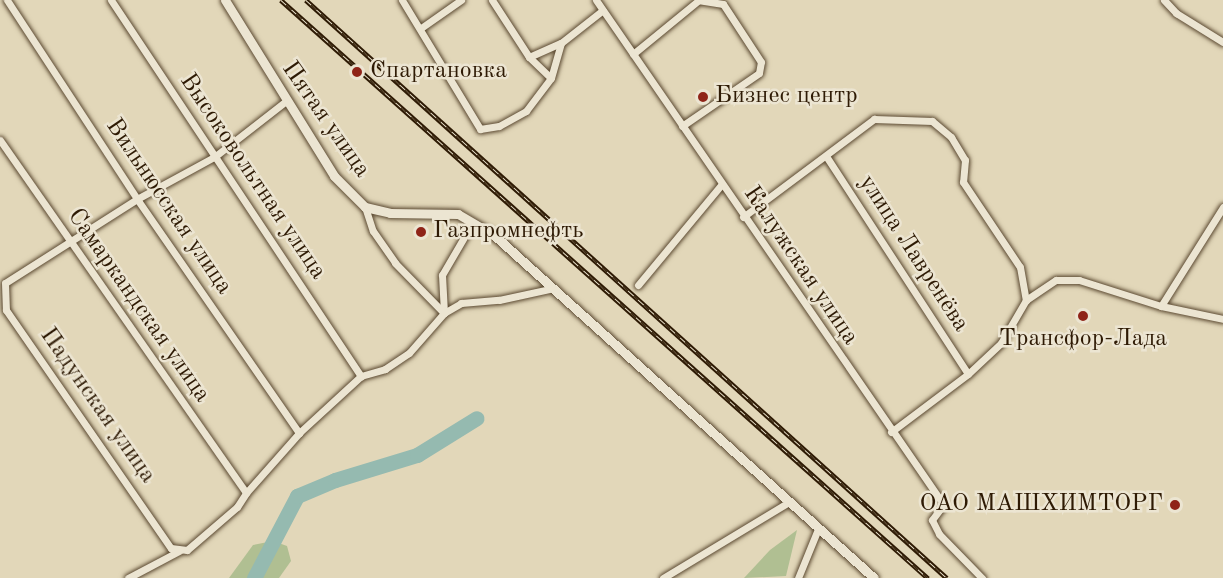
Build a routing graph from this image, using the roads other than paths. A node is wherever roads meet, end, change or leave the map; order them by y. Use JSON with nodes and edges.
{"nodes":[{"id":1,"x":7,"y":0,"type":"edge"},
{"id":2,"x":111,"y":0,"type":"edge"},
{"id":3,"x":225,"y":0,"type":"edge"},
{"id":4,"x":402,"y":0,"type":"edge"},
{"id":5,"x":461,"y":0,"type":"edge"},
{"id":6,"x":492,"y":0,"type":"edge"},
{"id":7,"x":596,"y":0,"type":"edge"},
{"id":8,"x":699,"y":0,"type":"edge"},
{"id":9,"x":1164,"y":0,"type":"edge"},
{"id":10,"x":603,"y":10,"type":"junction"},
{"id":11,"x":421,"y":28,"type":"junction"},
{"id":12,"x":1223,"y":42,"type":"edge"},
{"id":13,"x":561,"y":43,"type":"junction"},
{"id":14,"x":633,"y":54,"type":"junction"},
{"id":15,"x":529,"y":57,"type":"junction"},
{"id":16,"x":551,"y":78,"type":"junction"},
{"id":17,"x":286,"y":101,"type":"junction"},
{"id":18,"x":682,"y":126,"type":"junction"},
{"id":19,"x":0,"y":140,"type":"edge"},
{"id":20,"x":826,"y":156,"type":"junction"},
{"id":21,"x":214,"y":157,"type":"junction"},
{"id":22,"x":721,"y":185,"type":"junction"},
{"id":23,"x":137,"y":199,"type":"junction"},
{"id":24,"x":365,"y":207,"type":"junction"},
{"id":25,"x":1223,"y":207,"type":"edge"},
{"id":26,"x":743,"y":217,"type":"junction"},
{"id":27,"x":473,"y":222,"type":"junction"},
{"id":28,"x":68,"y":241,"type":"junction"},
{"id":29,"x":638,"y":285,"type":"dead end"},
{"id":30,"x":555,"y":288,"type":"junction"},
{"id":31,"x":1026,"y":300,"type":"junction"},
{"id":32,"x":1161,"y":306,"type":"junction"},
{"id":33,"x":444,"y":313,"type":"junction"},
{"id":34,"x":1223,"y":319,"type":"edge"},
{"id":35,"x":968,"y":374,"type":"junction"},
{"id":36,"x":361,"y":376,"type":"junction"},
{"id":37,"x":891,"y":432,"type":"junction"},
{"id":38,"x":299,"y":433,"type":"junction"},
{"id":39,"x":246,"y":493,"type":"junction"},
{"id":40,"x":789,"y":502,"type":"junction"},
{"id":41,"x":818,"y":529,"type":"junction"},
{"id":42,"x":179,"y":551,"type":"junction"},
{"id":43,"x":128,"y":578,"type":"edge"},
{"id":44,"x":663,"y":578,"type":"edge"},
{"id":45,"x":798,"y":578,"type":"edge"},
{"id":46,"x":874,"y":578,"type":"edge"},
{"id":47,"x":982,"y":578,"type":"edge"}],
"edges":[{"from":1,"to":23,"type":"street","name":"Вильнюсская улица"},
{"from":2,"to":21,"type":"street","name":"Высоковольтная улица"},
{"from":3,"to":17,"type":"street","name":"Пятая улица"},
{"from":4,"to":11,"type":"street"},
{"from":5,"to":11,"type":"street"},
{"from":6,"to":15,"type":"street"},
{"from":7,"to":10,"type":"street","name":"Калужская улица"},
{"from":8,"to":14,"type":"street"},
{"from":8,"to":18,"type":"street"},
{"from":9,"to":12,"type":"street"},
{"from":10,"to":13,"type":"street"},
{"from":10,"to":14,"type":"street","name":"Калужская улица"},
{"from":11,"to":16,"type":"street"},
{"from":13,"to":15,"type":"street"},
{"from":13,"to":16,"type":"street"},
{"from":14,"to":18,"type":"street","name":"Калужская улица"},
{"from":15,"to":16,"type":"street"},
{"from":17,"to":21,"type":"street"},
{"from":17,"to":24,"type":"street","name":"Пятая улица"},
{"from":18,"to":22,"type":"street","name":"Калужская улица"},
{"from":19,"to":28,"type":"street","name":"Самаркандская улица"},
{"from":20,"to":26,"type":"street"},
{"from":20,"to":31,"type":"street"},
{"from":20,"to":35,"type":"street","name":"улица Лавренёва"},
{"from":21,"to":23,"type":"street"},
{"from":21,"to":36,"type":"street","name":"Высоковольтная улица"},
{"from":22,"to":26,"type":"street","name":"Калужская улица"},
{"from":22,"to":29,"type":"street"},
{"from":23,"to":28,"type":"street"},
{"from":23,"to":38,"type":"street","name":"Вильнюсская улица"},
{"from":24,"to":27,"type":"street"},
{"from":24,"to":33,"type":"street","name":"Пятая улица"},
{"from":25,"to":32,"type":"street"},
{"from":26,"to":37,"type":"street","name":"Калужская улица"},
{"from":27,"to":30,"type":"street"},
{"from":27,"to":33,"type":"street"},
{"from":28,"to":39,"type":"street","name":"Самаркандская улица"},
{"from":28,"to":42,"type":"street","name":"Падунская улица"},
{"from":30,"to":33,"type":"street"},
{"from":30,"to":40,"type":"street"},
{"from":31,"to":32,"type":"street"},
{"from":31,"to":35,"type":"street"},
{"from":32,"to":34,"type":"street"},
{"from":33,"to":36,"type":"street"},
{"from":35,"to":37,"type":"street"},
{"from":36,"to":38,"type":"street"},
{"from":37,"to":47,"type":"street","name":"Калужская улица"},
{"from":38,"to":39,"type":"street"},
{"from":39,"to":42,"type":"street"},
{"from":40,"to":41,"type":"street"},
{"from":40,"to":44,"type":"street"},
{"from":41,"to":45,"type":"street"},
{"from":41,"to":46,"type":"street"},
{"from":42,"to":43,"type":"street"}]}
